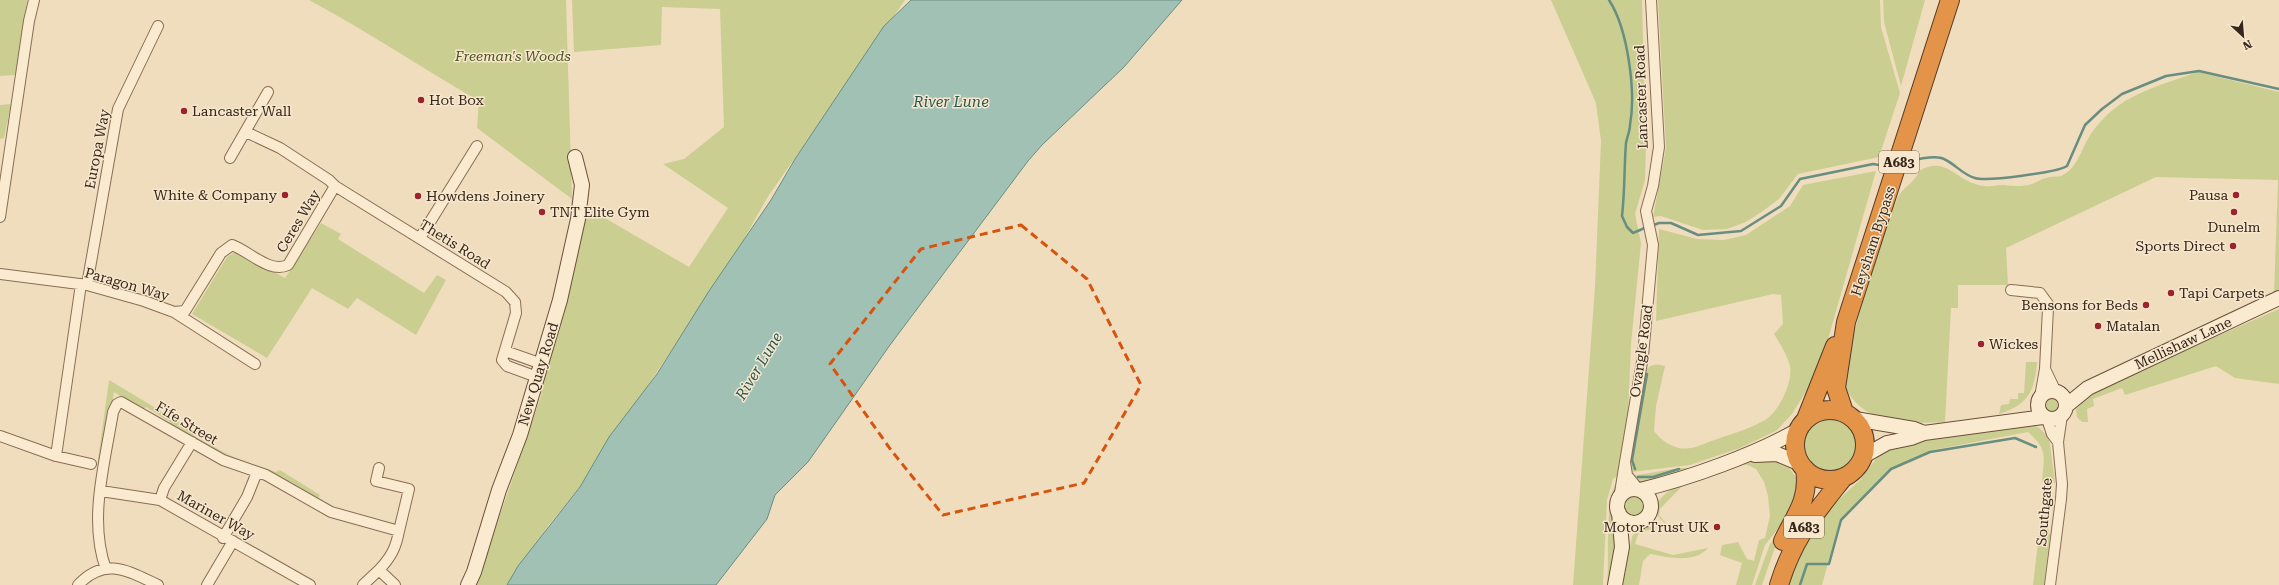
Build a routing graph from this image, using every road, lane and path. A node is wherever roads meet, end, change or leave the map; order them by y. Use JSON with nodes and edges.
{"nodes":[{"id":1,"x":34,"y":0,"type":"edge"},
{"id":2,"x":1651,"y":0,"type":"edge"},
{"id":3,"x":1950,"y":0,"type":"edge"},
{"id":4,"x":158,"y":26,"type":"dead end"},
{"id":5,"x":268,"y":92,"type":"dead end"},
{"id":6,"x":246,"y":132,"type":"junction"},
{"id":7,"x":477,"y":146,"type":"dead end"},
{"id":8,"x":576,"y":157,"type":"dead end"},
{"id":9,"x":230,"y":158,"type":"dead end"},
{"id":10,"x":335,"y":186,"type":"junction"},
{"id":11,"x":1646,"y":216,"type":"joint"},
{"id":12,"x":0,"y":217,"type":"edge"},
{"id":13,"x":420,"y":238,"type":"junction"},
{"id":14,"x":0,"y":274,"type":"edge"},
{"id":15,"x":84,"y":284,"type":"junction"},
{"id":16,"x":2011,"y":290,"type":"dead end"},
{"id":17,"x":2279,"y":298,"type":"edge"},
{"id":18,"x":174,"y":312,"type":"junction"},
{"id":19,"x":1846,"y":322,"type":"junction"},
{"id":20,"x":505,"y":351,"type":"junction"},
{"id":21,"x":255,"y":364,"type":"dead end"},
{"id":22,"x":542,"y":364,"type":"junction"},
{"id":23,"x":2045,"y":369,"type":"junction"},
{"id":24,"x":537,"y":377,"type":"junction"},
{"id":25,"x":2039,"y":400,"type":"junction"},
{"id":26,"x":2061,"y":402,"type":"junction"},
{"id":27,"x":1850,"y":416,"type":"junction"},
{"id":28,"x":2045,"y":418,"type":"junction"},
{"id":29,"x":2009,"y":420,"type":"junction"},
{"id":30,"x":1802,"y":425,"type":"junction"},
{"id":31,"x":1924,"y":433,"type":"junction"},
{"id":32,"x":0,"y":436,"type":"edge"},
{"id":33,"x":192,"y":442,"type":"junction"},
{"id":34,"x":2058,"y":442,"type":"junction"},
{"id":35,"x":56,"y":456,"type":"junction"},
{"id":36,"x":1744,"y":456,"type":"junction"},
{"id":37,"x":1864,"y":456,"type":"junction"},
{"id":38,"x":1625,"y":462,"type":"junction"},
{"id":39,"x":91,"y":464,"type":"dead end"},
{"id":40,"x":1803,"y":467,"type":"junction"},
{"id":41,"x":379,"y":468,"type":"dead end"},
{"id":42,"x":257,"y":472,"type":"junction"},
{"id":43,"x":1686,"y":476,"type":"junction"},
{"id":44,"x":1843,"y":478,"type":"junction"},
{"id":45,"x":1640,"y":490,"type":"junction"},
{"id":46,"x":101,"y":491,"type":"junction"},
{"id":47,"x":1619,"y":499,"type":"junction"},
{"id":48,"x":160,"y":500,"type":"junction"},
{"id":49,"x":1651,"y":506,"type":"junction"},
{"id":50,"x":1619,"y":513,"type":"junction"},
{"id":51,"x":1639,"y":522,"type":"junction"},
{"id":52,"x":399,"y":531,"type":"junction"},
{"id":53,"x":223,"y":538,"type":"junction"},
{"id":54,"x":233,"y":540,"type":"junction"},
{"id":55,"x":1622,"y":547,"type":"junction"},
{"id":56,"x":106,"y":569,"type":"junction"},
{"id":57,"x":379,"y":570,"type":"junction"},
{"id":58,"x":78,"y":585,"type":"edge"},
{"id":59,"x":158,"y":585,"type":"edge"},
{"id":60,"x":207,"y":585,"type":"edge"},
{"id":61,"x":310,"y":585,"type":"edge"},
{"id":62,"x":363,"y":585,"type":"edge"},
{"id":63,"x":395,"y":585,"type":"edge"},
{"id":64,"x":468,"y":585,"type":"edge"},
{"id":65,"x":1615,"y":585,"type":"edge"},
{"id":66,"x":1767,"y":585,"type":"edge"},
{"id":67,"x":1779,"y":585,"type":"edge"},
{"id":68,"x":2050,"y":585,"type":"edge"}],
"edges":[{"from":1,"to":12,"type":"street"},
{"from":2,"to":11,"type":"street","name":"Lancaster Road"},
{"from":3,"to":19,"type":"highway","name":"Heysham Bypass","number":"A683"},
{"from":4,"to":15,"type":"street","name":"Europa Way"},
{"from":5,"to":6,"type":"street"},
{"from":6,"to":9,"type":"street"},
{"from":6,"to":10,"type":"street","name":"Thetis Road"},
{"from":7,"to":13,"type":"street"},
{"from":8,"to":22,"type":"main road","name":"New Quay Road"},
{"from":10,"to":13,"type":"street","name":"Thetis Road"},
{"from":10,"to":18,"type":"street","name":"Ceres Way"},
{"from":11,"to":38,"type":"street","name":"Ovangle Road"},
{"from":13,"to":20,"type":"street","name":"Thetis Road"},
{"from":14,"to":15,"type":"street","name":"Paragon Way"},
{"from":15,"to":18,"type":"street","name":"Paragon Way"},
{"from":15,"to":35,"type":"street","name":"Europa Way"},
{"from":16,"to":23,"type":"street"},
{"from":17,"to":26,"type":"main road","name":"Mellishaw Lane"},
{"from":18,"to":21,"type":"street","name":"Paragon Way"},
{"from":19,"to":27,"type":"highway","name":"Heysham Bypass","number":"A683"},
{"from":19,"to":30,"type":"highway","name":"Heysham Bypass","number":"A683"},
{"from":20,"to":22,"type":"street"},
{"from":20,"to":24,"type":"street"},
{"from":22,"to":24,"type":"main road","name":"New Quay Road"},
{"from":23,"to":25,"type":"street"},
{"from":23,"to":26,"type":"street"},
{"from":24,"to":64,"type":"main road","name":"New Quay Road"},
{"from":25,"to":26,"type":"main road"},
{"from":25,"to":28,"type":"main road"},
{"from":25,"to":29,"type":"main road"},
{"from":26,"to":28,"type":"main road"},
{"from":26,"to":34,"type":"street","name":"Southgate"},
{"from":27,"to":30,"type":"highway"},
{"from":27,"to":31,"type":"main road"},
{"from":27,"to":37,"type":"highway","number":"A683"},
{"from":28,"to":29,"type":"main road"},
{"from":28,"to":34,"type":"street","name":"Southgate"},
{"from":29,"to":31,"type":"main road"},
{"from":30,"to":36,"type":"main road"},
{"from":30,"to":40,"type":"highway","number":"A683"},
{"from":31,"to":37,"type":"main road"},
{"from":32,"to":35,"type":"street"},
{"from":33,"to":42,"type":"street","name":"Fife Street"},
{"from":33,"to":46,"type":"street","name":"Fife Street"},
{"from":33,"to":48,"type":"street"},
{"from":34,"to":68,"type":"street","name":"Southgate"},
{"from":35,"to":39,"type":"street"},
{"from":36,"to":40,"type":"main road"},
{"from":36,"to":43,"type":"main road"},
{"from":37,"to":44,"type":"highway","number":"A683"},
{"from":38,"to":45,"type":"street"},
{"from":38,"to":47,"type":"street","name":"Ovangle Road"},
{"from":40,"to":44,"type":"highway"},
{"from":40,"to":66,"type":"highway","number":"A683"},
{"from":41,"to":52,"type":"street"},
{"from":42,"to":52,"type":"street","name":"Fife Street"},
{"from":42,"to":53,"type":"street"},
{"from":43,"to":45,"type":"main road"},
{"from":43,"to":49,"type":"main road"},
{"from":44,"to":67,"type":"highway","number":"A683"},
{"from":45,"to":47,"type":"main road"},
{"from":45,"to":49,"type":"main road"},
{"from":46,"to":48,"type":"street","name":"Mariner Way"},
{"from":46,"to":56,"type":"street","name":"Fife Street"},
{"from":47,"to":50,"type":"main road"},
{"from":48,"to":53,"type":"street","name":"Mariner Way"},
{"from":49,"to":51,"type":"main road"},
{"from":50,"to":51,"type":"main road"},
{"from":50,"to":55,"type":"main road"},
{"from":51,"to":55,"type":"main road"},
{"from":52,"to":57,"type":"street"},
{"from":53,"to":54,"type":"street","name":"Mariner Way"},
{"from":54,"to":60,"type":"street"},
{"from":54,"to":61,"type":"street","name":"Mariner Way"},
{"from":55,"to":65,"type":"main road"},
{"from":56,"to":58,"type":"street"},
{"from":56,"to":59,"type":"street"},
{"from":57,"to":62,"type":"street"},
{"from":57,"to":63,"type":"street"}]}
